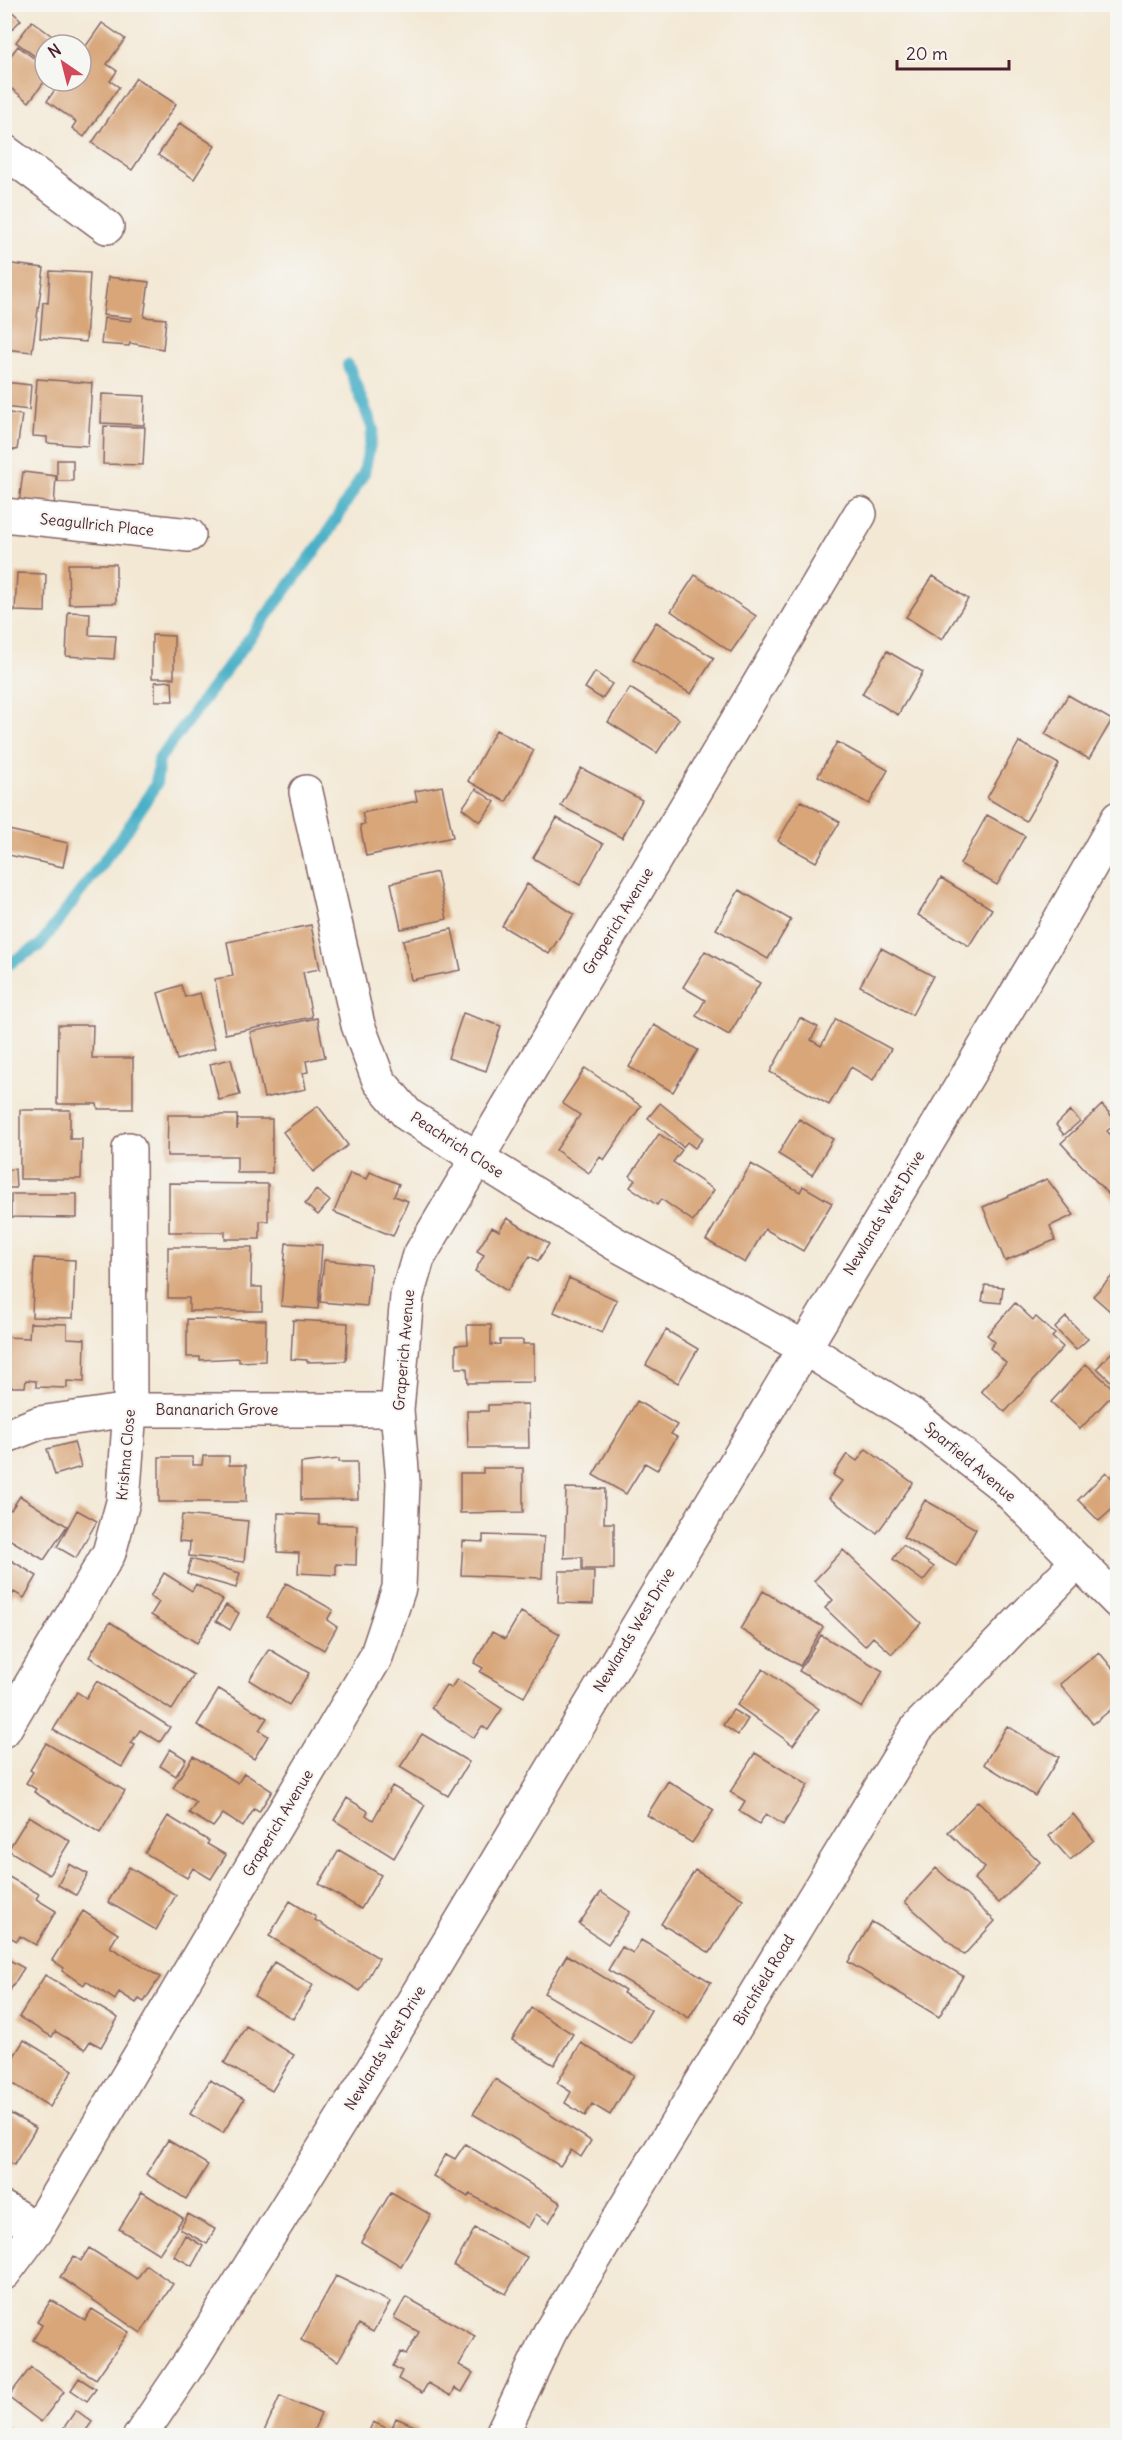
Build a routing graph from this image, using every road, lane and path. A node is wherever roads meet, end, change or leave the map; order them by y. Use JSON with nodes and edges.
{"nodes":[{"id":1,"x":4,"y":152,"type":"edge"},
{"id":2,"x":107,"y":227,"type":"dead end"},
{"id":3,"x":860,"y":514,"type":"dead end"},
{"id":4,"x":4,"y":515,"type":"edge"},
{"id":5,"x":189,"y":536,"type":"dead end"},
{"id":6,"x":306,"y":792,"type":"dead end"},
{"id":7,"x":1118,"y":818,"type":"edge"},
{"id":8,"x":129,"y":1149,"type":"dead end"},
{"id":9,"x":477,"y":1159,"type":"junction"},
{"id":10,"x":803,"y":1347,"type":"junction"},
{"id":11,"x":130,"y":1410,"type":"junction"},
{"id":12,"x":397,"y":1410,"type":"junction"},
{"id":13,"x":4,"y":1437,"type":"edge"},
{"id":14,"x":1078,"y":1561,"type":"junction"},
{"id":15,"x":1118,"y":1602,"type":"edge"},
{"id":16,"x":4,"y":1730,"type":"edge"},
{"id":17,"x":4,"y":2209,"type":"edge"},
{"id":18,"x":37,"y":2229,"type":"junction"},
{"id":19,"x":4,"y":2273,"type":"edge"},
{"id":20,"x":140,"y":2436,"type":"edge"},
{"id":21,"x":501,"y":2436,"type":"edge"}],
"edges":[{"from":1,"to":2,"type":"street"},
{"from":3,"to":9,"type":"street","name":"Graperich Avenue"},
{"from":4,"to":5,"type":"street","name":"Seagullrich Place"},
{"from":6,"to":9,"type":"street","name":"Peachrich Close"},
{"from":7,"to":10,"type":"street","name":"Newlands West Drive"},
{"from":8,"to":11,"type":"street","name":"Krishna Close"},
{"from":9,"to":10,"type":"street","name":"Peachrich Close"},
{"from":9,"to":12,"type":"street","name":"Graperich Avenue"},
{"from":10,"to":14,"type":"street","name":"Sparfield Avenue"},
{"from":10,"to":20,"type":"street","name":"Newlands West Drive"},
{"from":11,"to":12,"type":"street","name":"Bananarich Grove"},
{"from":11,"to":13,"type":"street","name":"Bananarich Grove"},
{"from":11,"to":16,"type":"street","name":"Krishna Close"},
{"from":12,"to":18,"type":"street","name":"Graperich Avenue"},
{"from":14,"to":15,"type":"street","name":"Sparfield Avenue"},
{"from":14,"to":21,"type":"street","name":"Birchfield Road"},
{"from":17,"to":18,"type":"street"},
{"from":18,"to":19,"type":"street","name":"Graperich Avenue"}]}
